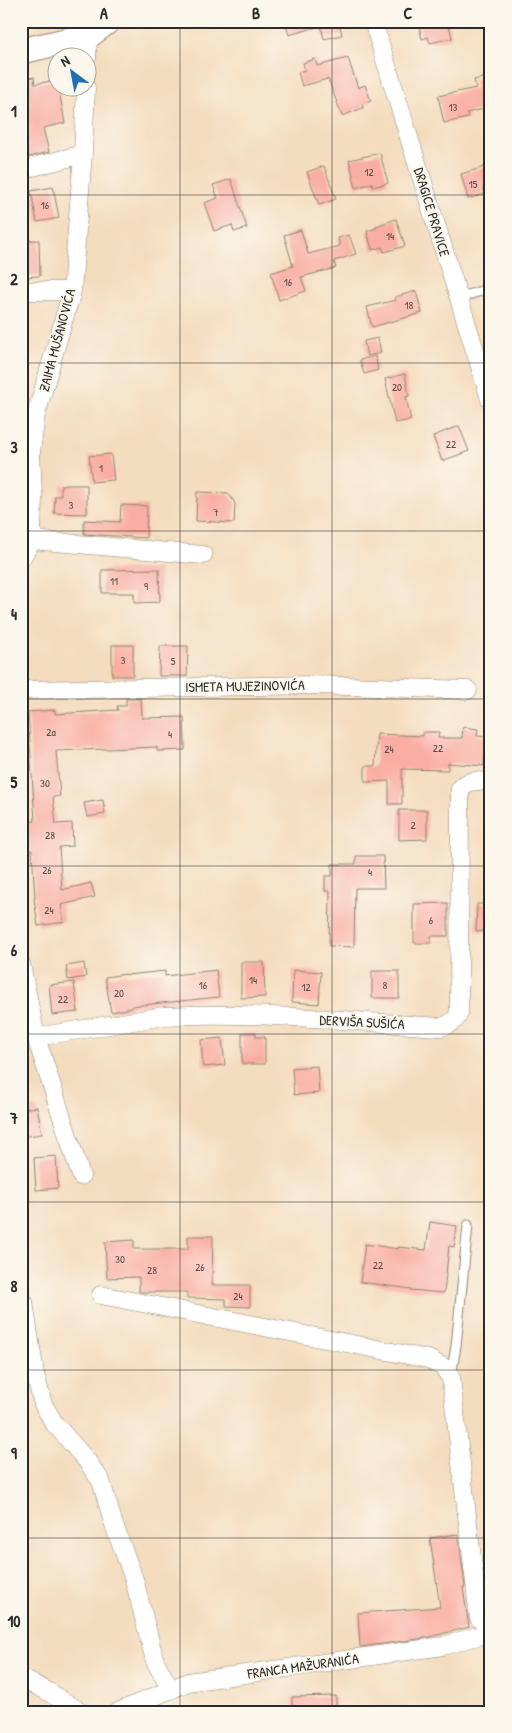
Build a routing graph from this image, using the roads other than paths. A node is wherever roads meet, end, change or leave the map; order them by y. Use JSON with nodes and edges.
{"nodes":[{"id":1,"x":108,"y":21,"type":"edge"},
{"id":2,"x":373,"y":21,"type":"edge"},
{"id":3,"x":88,"y":47,"type":"edge"},
{"id":4,"x":21,"y":51,"type":"edge"},
{"id":5,"x":86,"y":98,"type":"edge"},
{"id":6,"x":83,"y":154,"type":"junction"},
{"id":7,"x":21,"y":170,"type":"edge"},
{"id":8,"x":491,"y":288,"type":"edge"},
{"id":9,"x":21,"y":292,"type":"edge"},
{"id":10,"x":72,"y":292,"type":"junction"},
{"id":11,"x":458,"y":298,"type":"junction"},
{"id":12,"x":491,"y":402,"type":"edge"},
{"id":13,"x":32,"y":540,"type":"junction"},
{"id":14,"x":203,"y":555,"type":"dead end"},
{"id":15,"x":21,"y":559,"type":"edge"},
{"id":16,"x":21,"y":690,"type":"edge"},
{"id":17,"x":468,"y":690,"type":"dead end"},
{"id":18,"x":491,"y":782,"type":"edge"},
{"id":19,"x":21,"y":964,"type":"edge"},
{"id":20,"x":36,"y":1036,"type":"junction"},
{"id":21,"x":80,"y":1176,"type":"dead end"},
{"id":22,"x":468,"y":1225,"type":"dead end"},
{"id":23,"x":101,"y":1295,"type":"dead end"},
{"id":24,"x":24,"y":1302,"type":"dead end"},
{"id":25,"x":451,"y":1378,"type":"junction"},
{"id":26,"x":491,"y":1630,"type":"edge"},
{"id":27,"x":21,"y":1678,"type":"edge"},
{"id":28,"x":171,"y":1690,"type":"junction"},
{"id":29,"x":81,"y":1712,"type":"edge"},
{"id":30,"x":118,"y":1712,"type":"edge"}],
"edges":[{"from":1,"to":3,"type":"street"},
{"from":2,"to":11,"type":"street","name":"DRAGICE PRAVICE"},
{"from":3,"to":4,"type":"street"},
{"from":5,"to":6,"type":"street","name":"ZAIMA MUŠANOVIĆA"},
{"from":6,"to":7,"type":"street"},
{"from":6,"to":10,"type":"street","name":"ZAIMA MUŠANOVIĆA"},
{"from":8,"to":11,"type":"lane"},
{"from":9,"to":10,"type":"street"},
{"from":10,"to":13,"type":"street","name":"ZAIMA MUŠANOVIĆA"},
{"from":11,"to":12,"type":"street","name":"DRAGICE PRAVICE"},
{"from":13,"to":14,"type":"street"},
{"from":13,"to":15,"type":"street","name":"ZAIMA MUŠANOVIĆA"},
{"from":16,"to":17,"type":"street","name":"ISMETA MUJEZINOVIĆA"},
{"from":18,"to":20,"type":"street","name":"DERVIŠA SUŠIĆA"},
{"from":19,"to":20,"type":"street"},
{"from":20,"to":21,"type":"street"},
{"from":22,"to":25,"type":"lane"},
{"from":23,"to":25,"type":"street"},
{"from":24,"to":28,"type":"street"},
{"from":25,"to":26,"type":"street"},
{"from":26,"to":28,"type":"street","name":"FRANCA MAŽURANIĆA"},
{"from":27,"to":29,"type":"street"},
{"from":28,"to":30,"type":"street","name":"FRANCA MAŽURANIĆA"}]}
